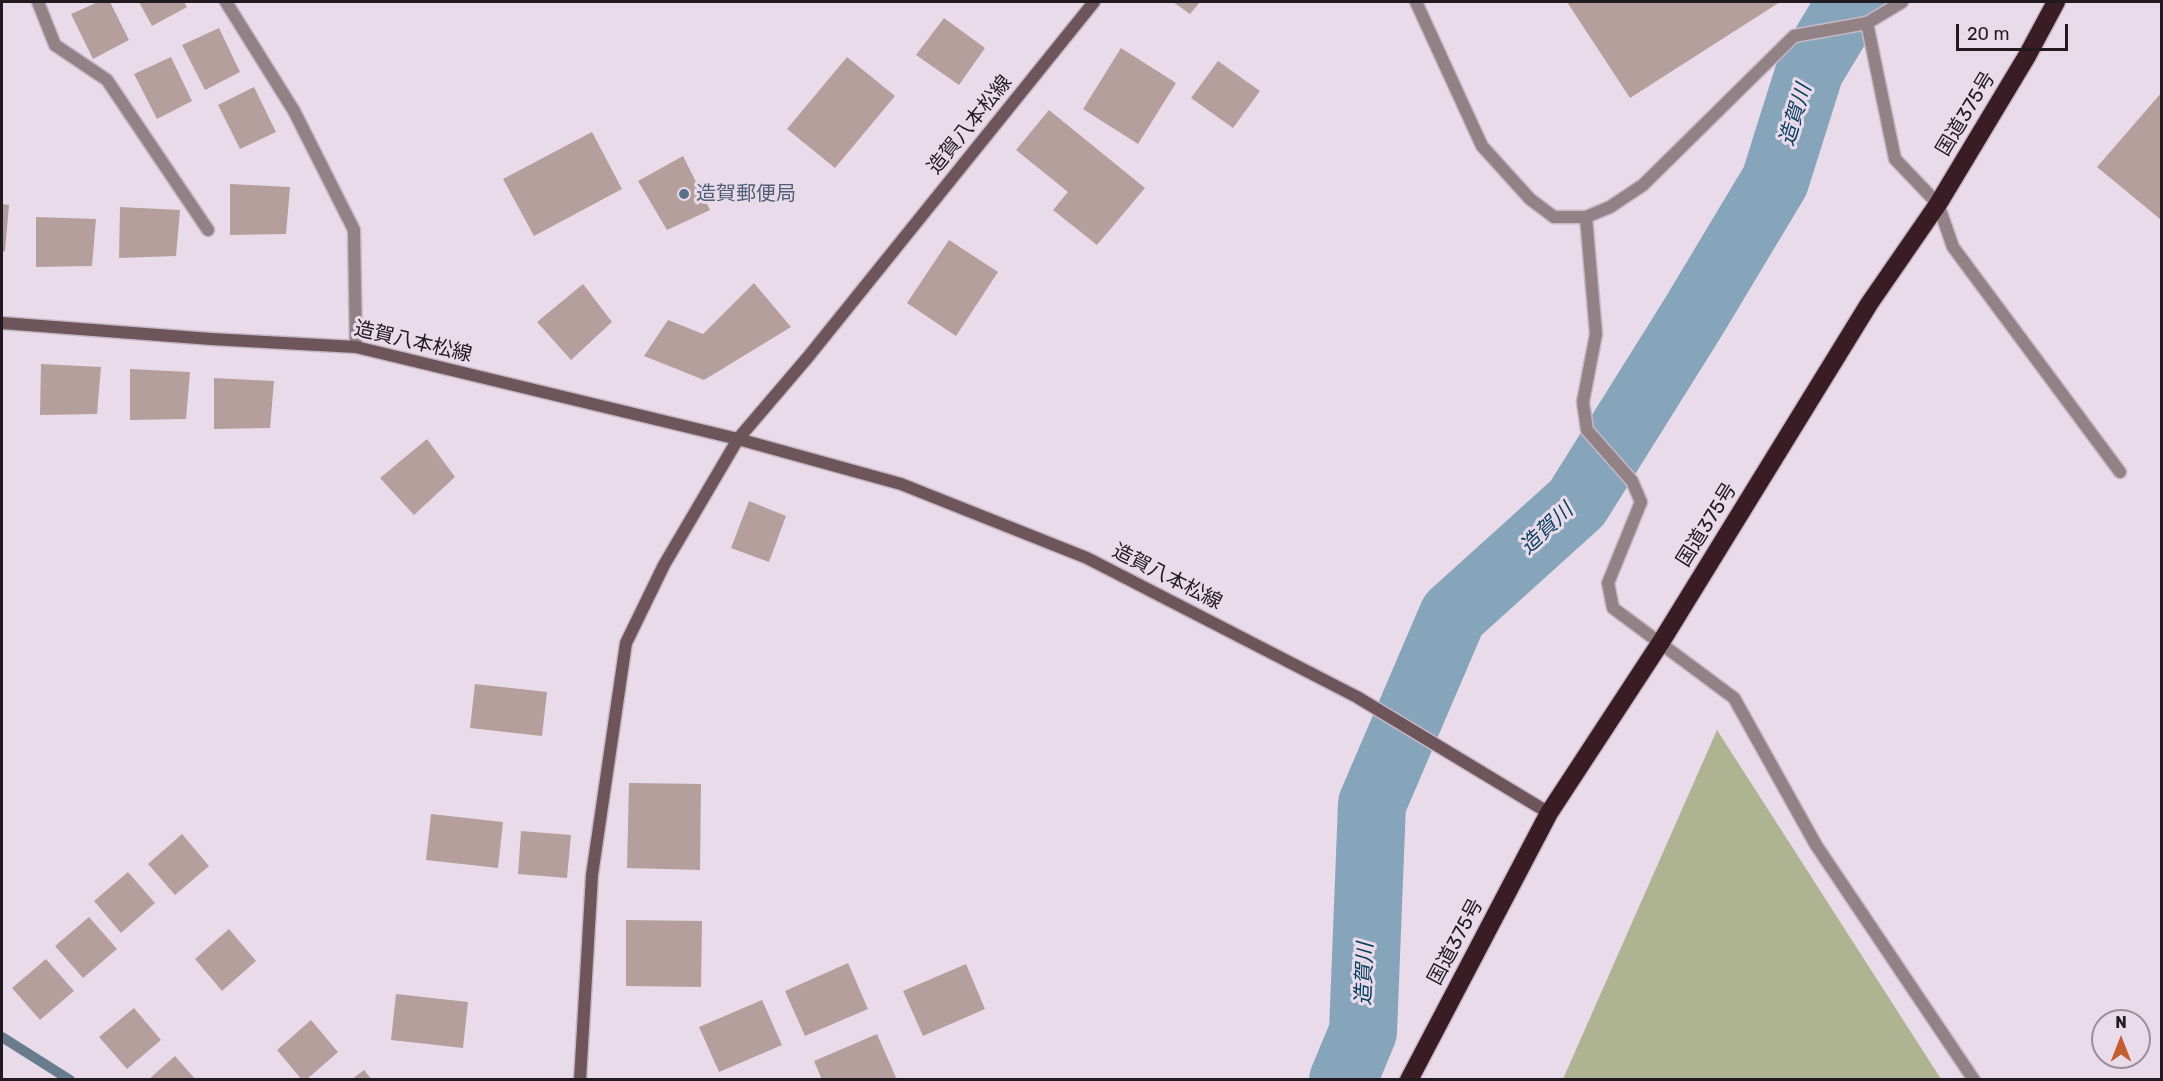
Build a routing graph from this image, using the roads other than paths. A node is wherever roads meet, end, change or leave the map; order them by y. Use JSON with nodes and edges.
{"nodes":[{"id":1,"x":38,"y":2,"type":"edge"},
{"id":2,"x":226,"y":2,"type":"edge"},
{"id":3,"x":1094,"y":2,"type":"edge"},
{"id":4,"x":1416,"y":2,"type":"edge"},
{"id":5,"x":1902,"y":2,"type":"edge"},
{"id":6,"x":2056,"y":2,"type":"edge"},
{"id":7,"x":1867,"y":23,"type":"junction"},
{"id":8,"x":1938,"y":204,"type":"junction"},
{"id":9,"x":1586,"y":217,"type":"junction"},
{"id":10,"x":208,"y":230,"type":"dead end"},
{"id":11,"x":2,"y":323,"type":"edge"},
{"id":12,"x":356,"y":347,"type":"junction"},
{"id":13,"x":738,"y":440,"type":"junction"},
{"id":14,"x":2120,"y":472,"type":"dead end"},
{"id":15,"x":1661,"y":642,"type":"junction"},
{"id":16,"x":1549,"y":813,"type":"junction"},
{"id":17,"x":580,"y":1080,"type":"edge"},
{"id":18,"x":1409,"y":1080,"type":"edge"},
{"id":19,"x":1974,"y":1080,"type":"edge"}],
"edges":[{"from":1,"to":10,"type":"street"},
{"from":2,"to":12,"type":"street"},
{"from":3,"to":13,"type":"main road","name":"造賀八本松線"},
{"from":4,"to":9,"type":"street"},
{"from":5,"to":7,"type":"street"},
{"from":6,"to":8,"type":"highway","name":"国道375号"},
{"from":7,"to":8,"type":"street"},
{"from":7,"to":9,"type":"street"},
{"from":8,"to":14,"type":"street"},
{"from":8,"to":15,"type":"highway","name":"国道375号"},
{"from":9,"to":15,"type":"street"},
{"from":11,"to":12,"type":"main road","name":"造賀八本松線"},
{"from":12,"to":13,"type":"main road","name":"造賀八本松線"},
{"from":13,"to":16,"type":"main road","name":"造賀八本松線"},
{"from":13,"to":17,"type":"main road"},
{"from":15,"to":16,"type":"highway","name":"国道375号"},
{"from":15,"to":19,"type":"street"},
{"from":16,"to":18,"type":"highway","name":"国道375号"}]}
